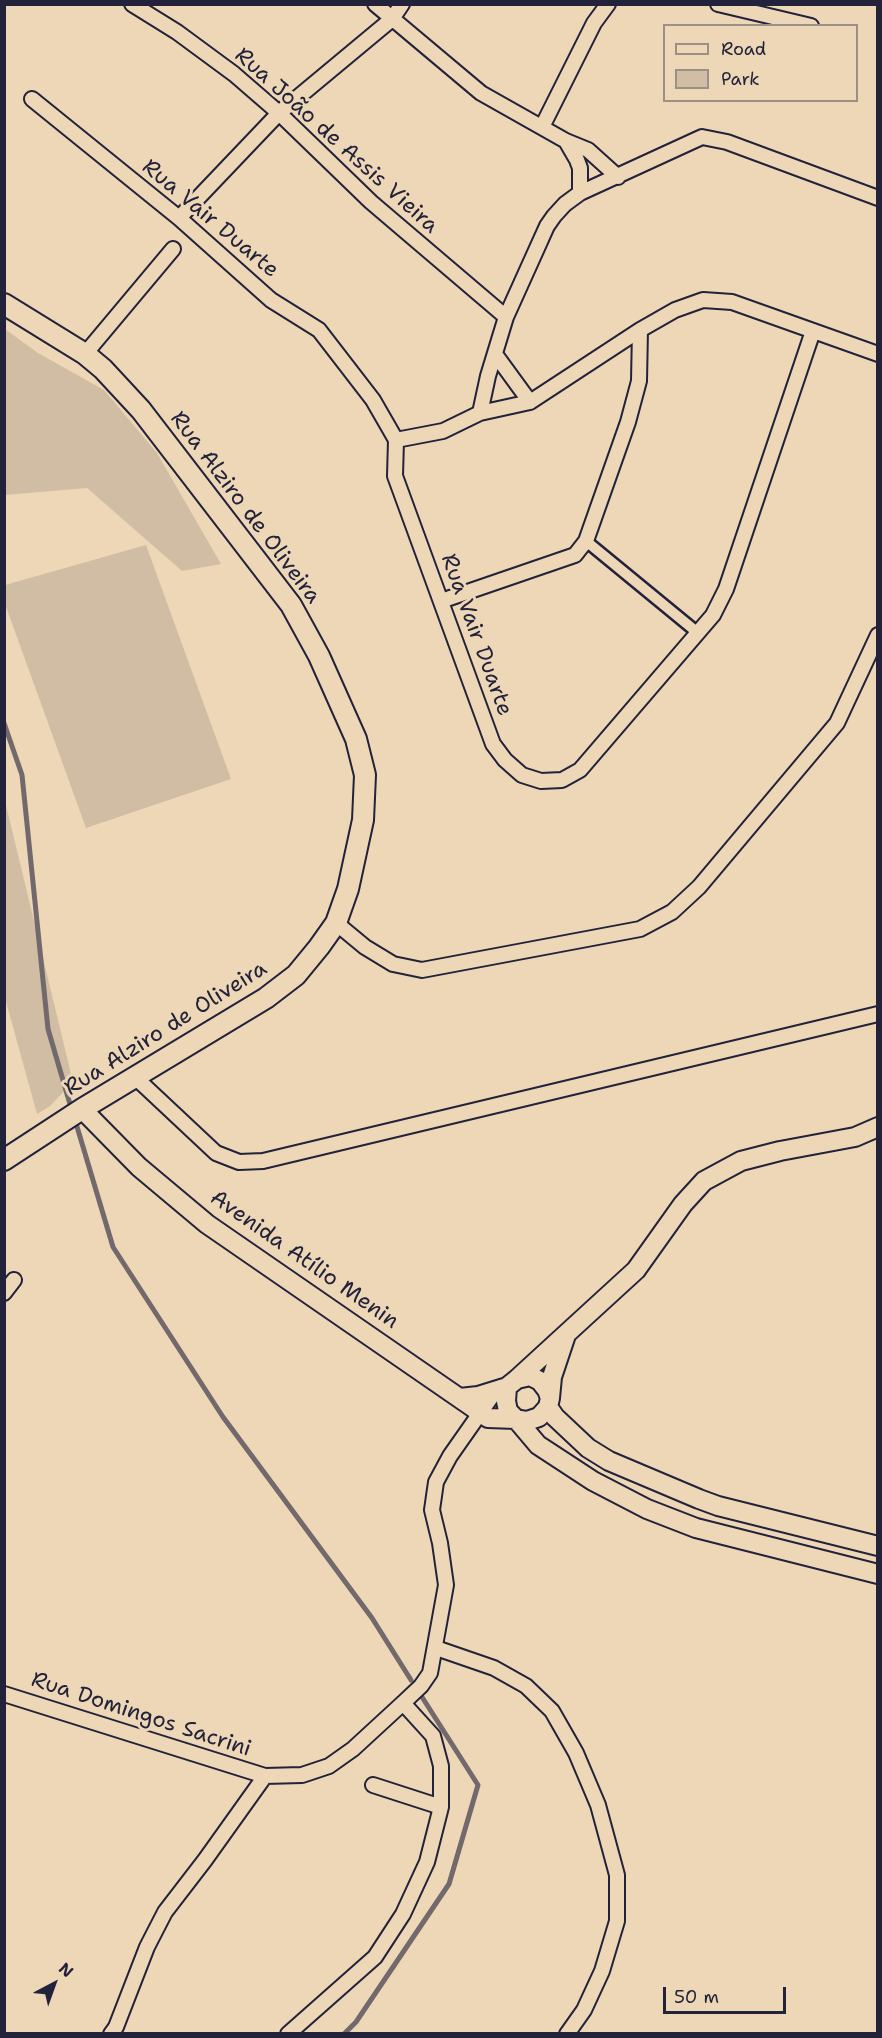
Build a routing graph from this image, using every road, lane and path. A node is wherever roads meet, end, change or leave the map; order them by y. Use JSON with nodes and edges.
{"nodes":[{"id":1,"x":132,"y":4,"type":"edge"},
{"id":2,"x":375,"y":4,"type":"edge"},
{"id":3,"x":402,"y":4,"type":"edge"},
{"id":4,"x":608,"y":4,"type":"edge"},
{"id":5,"x":718,"y":4,"type":"edge"},
{"id":6,"x":392,"y":19,"type":"junction"},
{"id":7,"x":803,"y":24,"type":"edge"},
{"id":8,"x":32,"y":99,"type":"dead end"},
{"id":9,"x":279,"y":114,"type":"junction"},
{"id":10,"x":542,"y":128,"type":"junction"},
{"id":11,"x":566,"y":141,"type":"junction"},
{"id":12,"x":618,"y":177,"type":"junction"},
{"id":13,"x":580,"y":193,"type":"junction"},
{"id":14,"x":878,"y":198,"type":"edge"},
{"id":15,"x":179,"y":218,"type":"junction"},
{"id":16,"x":172,"y":249,"type":"dead end"},
{"id":17,"x":4,"y":304,"type":"edge"},
{"id":18,"x":506,"y":316,"type":"junction"},
{"id":19,"x":640,"y":330,"type":"junction"},
{"id":20,"x":813,"y":331,"type":"junction"},
{"id":21,"x":85,"y":354,"type":"junction"},
{"id":22,"x":495,"y":354,"type":"junction"},
{"id":23,"x":878,"y":354,"type":"edge"},
{"id":24,"x":530,"y":402,"type":"junction"},
{"id":25,"x":480,"y":413,"type":"junction"},
{"id":26,"x":396,"y":440,"type":"junction"},
{"id":27,"x":586,"y":541,"type":"junction"},
{"id":28,"x":441,"y":601,"type":"junction"},
{"id":29,"x":698,"y":633,"type":"junction"},
{"id":30,"x":878,"y":635,"type":"edge"},
{"id":31,"x":336,"y":923,"type":"junction"},
{"id":32,"x":878,"y":1014,"type":"edge"},
{"id":33,"x":136,"y":1078,"type":"junction"},
{"id":34,"x":75,"y":1114,"type":"junction"},
{"id":35,"x":878,"y":1127,"type":"edge"},
{"id":36,"x":4,"y":1160,"type":"edge"},
{"id":37,"x":14,"y":1280,"type":"dead end"},
{"id":38,"x":4,"y":1293,"type":"edge"},
{"id":39,"x":568,"y":1331,"type":"junction"},
{"id":40,"x":507,"y":1385,"type":"junction"},
{"id":41,"x":459,"y":1398,"type":"junction"},
{"id":42,"x":549,"y":1402,"type":"junction"},
{"id":43,"x":481,"y":1413,"type":"junction"},
{"id":44,"x":516,"y":1419,"type":"junction"},
{"id":45,"x":878,"y":1546,"type":"edge"},
{"id":46,"x":878,"y":1574,"type":"edge"},
{"id":47,"x":436,"y":1648,"type":"junction"},
{"id":48,"x":4,"y":1694,"type":"edge"},
{"id":49,"x":403,"y":1703,"type":"junction"},
{"id":50,"x":265,"y":1776,"type":"junction"},
{"id":51,"x":373,"y":1785,"type":"dead end"},
{"id":52,"x":441,"y":1808,"type":"junction"},
{"id":53,"x":111,"y":2034,"type":"edge"},
{"id":54,"x":288,"y":2034,"type":"edge"},
{"id":55,"x":567,"y":2034,"type":"edge"}],
"edges":[{"from":1,"to":9,"type":"street","name":"Rua João de Assis Vieira"},
{"from":2,"to":6,"type":"street"},
{"from":3,"to":6,"type":"street"},
{"from":4,"to":10,"type":"street"},
{"from":5,"to":7,"type":"street"},
{"from":6,"to":9,"type":"street"},
{"from":6,"to":10,"type":"street"},
{"from":8,"to":15,"type":"street","name":"Rua Vair Duarte"},
{"from":9,"to":15,"type":"street"},
{"from":9,"to":18,"type":"street","name":"Rua João de Assis Vieira"},
{"from":10,"to":11,"type":"street"},
{"from":11,"to":12,"type":"street"},
{"from":11,"to":13,"type":"street"},
{"from":12,"to":13,"type":"street"},
{"from":12,"to":14,"type":"street"},
{"from":13,"to":18,"type":"street"},
{"from":15,"to":26,"type":"street","name":"Rua Vair Duarte"},
{"from":16,"to":21,"type":"street"},
{"from":17,"to":21,"type":"main road","name":"Rua Alziro de Oliveira"},
{"from":18,"to":22,"type":"street"},
{"from":19,"to":20,"type":"street"},
{"from":19,"to":24,"type":"street"},
{"from":19,"to":27,"type":"street"},
{"from":20,"to":23,"type":"street"},
{"from":20,"to":29,"type":"street","name":"Rua Vair Duarte"},
{"from":21,"to":31,"type":"main road","name":"Rua Alziro de Oliveira"},
{"from":22,"to":24,"type":"street"},
{"from":22,"to":25,"type":"street"},
{"from":24,"to":25,"type":"street"},
{"from":25,"to":26,"type":"street"},
{"from":26,"to":28,"type":"street","name":"Rua Vair Duarte"},
{"from":27,"to":28,"type":"street"},
{"from":27,"to":29,"type":"street"},
{"from":28,"to":29,"type":"street","name":"Rua Vair Duarte"},
{"from":30,"to":31,"type":"street"},
{"from":31,"to":33,"type":"main road","name":"Rua Alziro de Oliveira"},
{"from":32,"to":33,"type":"street"},
{"from":33,"to":34,"type":"main road","name":"Rua Alziro de Oliveira"},
{"from":34,"to":36,"type":"main road","name":"Rua Alziro de Oliveira"},
{"from":34,"to":41,"type":"street","name":"Avenida Atílio Menin"},
{"from":35,"to":39,"type":"street"},
{"from":37,"to":38,"type":"street"},
{"from":39,"to":40,"type":"street"},
{"from":39,"to":42,"type":"street"},
{"from":40,"to":41,"type":"street"},
{"from":40,"to":42,"type":"street"},
{"from":40,"to":43,"type":"street","name":"Rua Domingos Sacrini"},
{"from":40,"to":44,"type":"street"},
{"from":41,"to":43,"type":"street","name":"Avenida Atílio Menin"},
{"from":42,"to":44,"type":"street"},
{"from":42,"to":45,"type":"street"},
{"from":43,"to":44,"type":"street","name":"Avenida Atílio Menin"},
{"from":43,"to":47,"type":"street","name":"Rua Domingos Sacrini"},
{"from":44,"to":46,"type":"street"},
{"from":47,"to":49,"type":"street","name":"Rua Domingos Sacrini"},
{"from":47,"to":55,"type":"street"},
{"from":48,"to":50,"type":"street","name":"Rua Domingos Sacrini"},
{"from":49,"to":50,"type":"street","name":"Rua Domingos Sacrini"},
{"from":49,"to":52,"type":"street"},
{"from":50,"to":53,"type":"street"},
{"from":51,"to":52,"type":"street"},
{"from":52,"to":54,"type":"street"}]}
